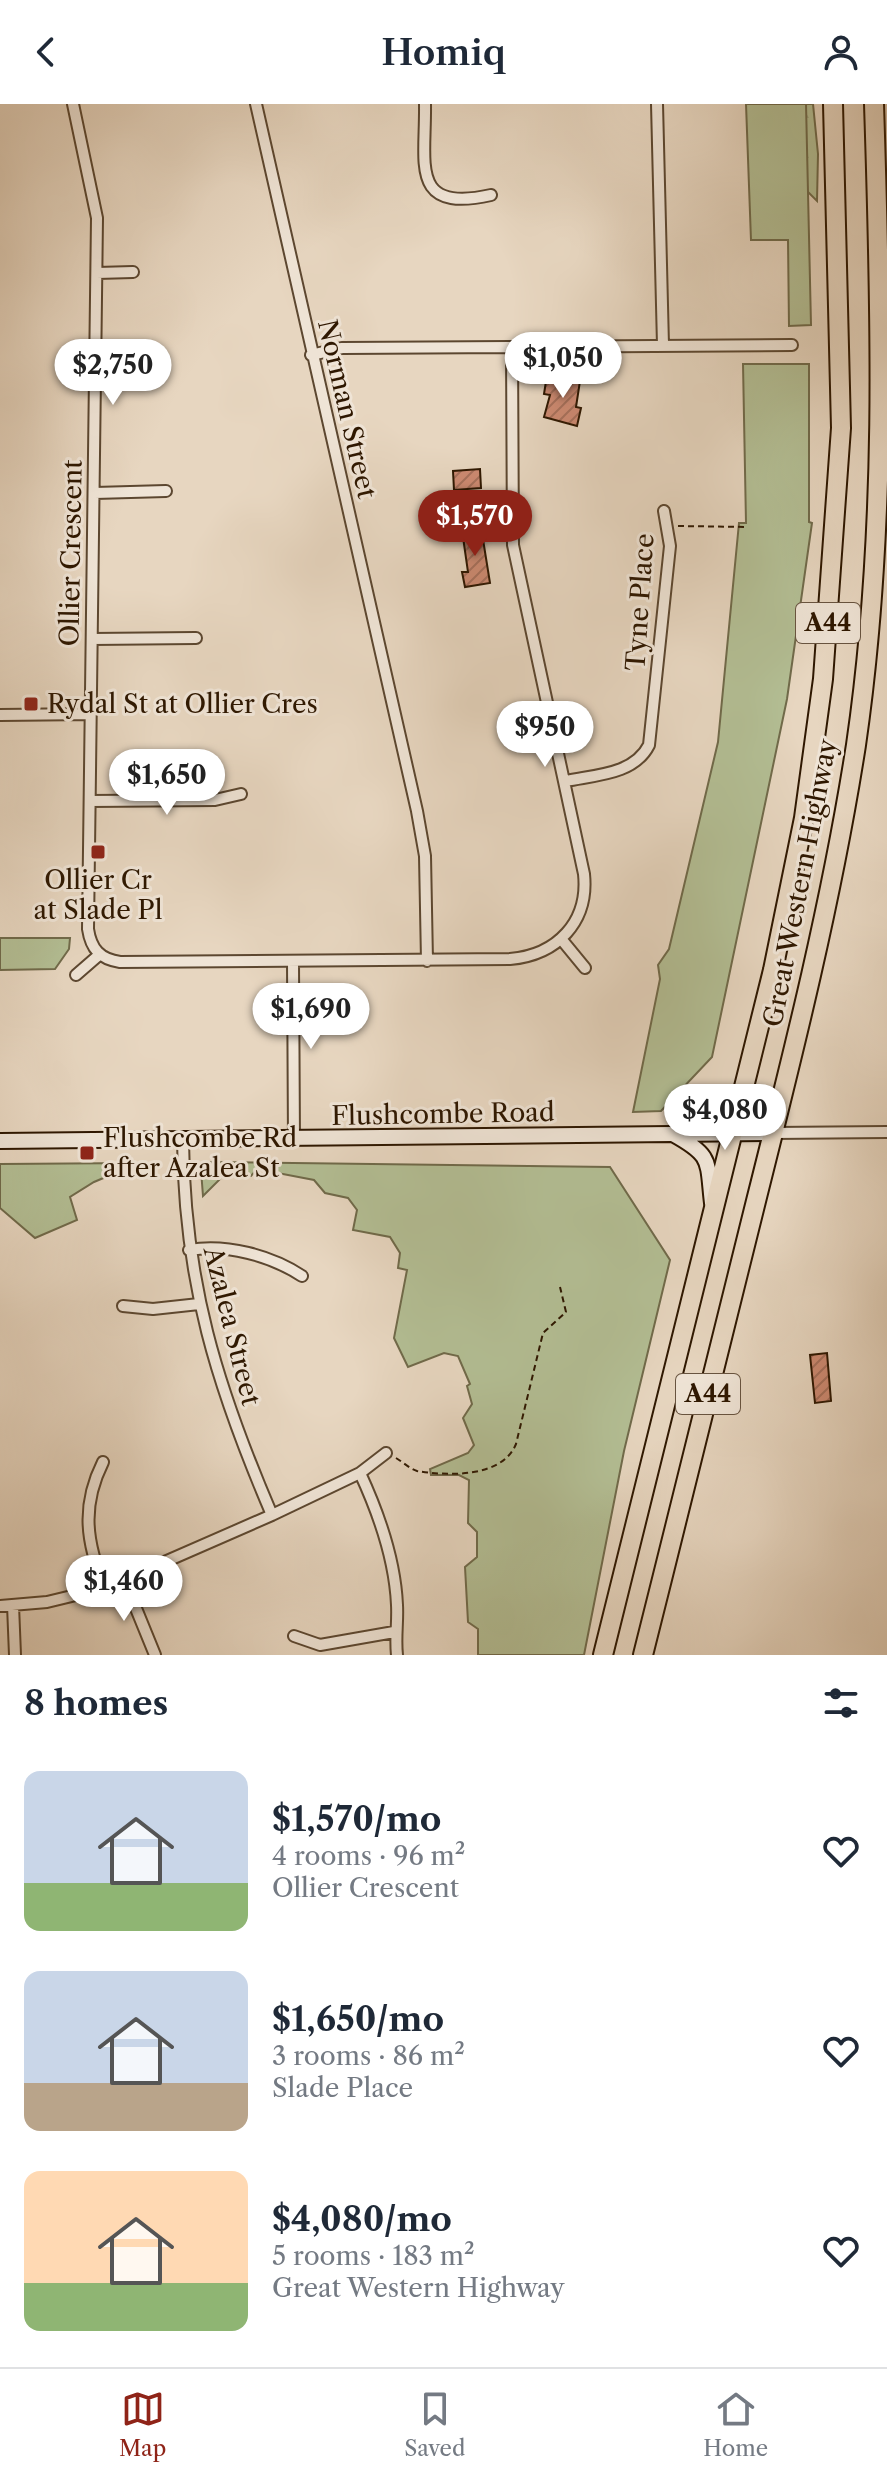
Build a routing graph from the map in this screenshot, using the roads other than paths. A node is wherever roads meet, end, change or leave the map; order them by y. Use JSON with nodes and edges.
{"nodes":[{"id":1,"x":73,"y":104,"type":"edge"},
{"id":2,"x":256,"y":104,"type":"edge"},
{"id":3,"x":425,"y":104,"type":"edge"},
{"id":4,"x":657,"y":104,"type":"edge"},
{"id":5,"x":833,"y":104,"type":"edge"},
{"id":6,"x":874,"y":104,"type":"edge"},
{"id":7,"x":491,"y":195,"type":"dead end"},
{"id":8,"x":133,"y":272,"type":"dead end"},
{"id":9,"x":97,"y":273,"type":"junction"},
{"id":10,"x":663,"y":345,"type":"junction"},
{"id":11,"x":792,"y":345,"type":"dead end"},
{"id":12,"x":512,"y":348,"type":"junction"},
{"id":13,"x":311,"y":355,"type":"junction"},
{"id":14,"x":166,"y":491,"type":"dead end"},
{"id":15,"x":95,"y":493,"type":"junction"},
{"id":16,"x":664,"y":511,"type":"dead end"},
{"id":17,"x":196,"y":638,"type":"dead end"},
{"id":18,"x":92,"y":639,"type":"junction"},
{"id":19,"x":91,"y":714,"type":"junction"},
{"id":20,"x":0,"y":715,"type":"edge"},
{"id":21,"x":566,"y":781,"type":"junction"},
{"id":22,"x":241,"y":794,"type":"dead end"},
{"id":23,"x":90,"y":801,"type":"junction"},
{"id":24,"x":562,"y":940,"type":"junction"},
{"id":25,"x":99,"y":955,"type":"junction"},
{"id":26,"x":427,"y":961,"type":"junction"},
{"id":27,"x":293,"y":962,"type":"junction"},
{"id":28,"x":585,"y":968,"type":"dead end"},
{"id":29,"x":76,"y":975,"type":"dead end"},
{"id":30,"x":887,"y":1132,"type":"edge"},
{"id":31,"x":732,"y":1133,"type":"junction"},
{"id":32,"x":773,"y":1133,"type":"junction"},
{"id":33,"x":673,"y":1134,"type":"junction"},
{"id":34,"x":183,"y":1140,"type":"junction"},
{"id":35,"x":294,"y":1140,"type":"junction"},
{"id":36,"x":0,"y":1141,"type":"edge"},
{"id":37,"x":713,"y":1209,"type":"junction"},
{"id":38,"x":189,"y":1250,"type":"junction"},
{"id":39,"x":302,"y":1276,"type":"dead end"},
{"id":40,"x":199,"y":1304,"type":"junction"},
{"id":41,"x":123,"y":1306,"type":"dead end"},
{"id":42,"x":386,"y":1453,"type":"road end"},
{"id":43,"x":103,"y":1462,"type":"dead end"},
{"id":44,"x":360,"y":1473,"type":"junction"},
{"id":45,"x":272,"y":1515,"type":"junction"},
{"id":46,"x":124,"y":1579,"type":"junction"},
{"id":47,"x":105,"y":1588,"type":"junction"},
{"id":48,"x":13,"y":1605,"type":"junction"},
{"id":49,"x":0,"y":1606,"type":"edge"},
{"id":50,"x":394,"y":1632,"type":"junction"},
{"id":51,"x":294,"y":1636,"type":"dead end"},
{"id":52,"x":15,"y":1655,"type":"edge"},
{"id":53,"x":155,"y":1655,"type":"edge"},
{"id":54,"x":397,"y":1655,"type":"edge"},
{"id":55,"x":603,"y":1655,"type":"edge"},
{"id":56,"x":643,"y":1655,"type":"edge"}],
"edges":[{"from":1,"to":9,"type":"street","name":"Ollier Crescent"},
{"from":2,"to":13,"type":"street","name":"Norman Street"},
{"from":3,"to":7,"type":"street"},
{"from":4,"to":10,"type":"street"},
{"from":5,"to":31,"type":"highway","name":"Great Western Highway","number":"A44"},
{"from":6,"to":32,"type":"highway","name":"Great Western Highway","number":"A44"},
{"from":8,"to":9,"type":"street"},
{"from":9,"to":15,"type":"street","name":"Ollier Crescent"},
{"from":10,"to":11,"type":"street"},
{"from":10,"to":12,"type":"street"},
{"from":12,"to":13,"type":"street"},
{"from":12,"to":21,"type":"street"},
{"from":13,"to":26,"type":"street","name":"Norman Street"},
{"from":14,"to":15,"type":"street"},
{"from":15,"to":18,"type":"street","name":"Ollier Crescent"},
{"from":16,"to":21,"type":"street","name":"Tyne Place"},
{"from":17,"to":18,"type":"street"},
{"from":18,"to":19,"type":"street","name":"Ollier Crescent"},
{"from":19,"to":20,"type":"street"},
{"from":19,"to":23,"type":"street","name":"Ollier Crescent"},
{"from":21,"to":24,"type":"street"},
{"from":22,"to":23,"type":"street"},
{"from":23,"to":25,"type":"street","name":"Ollier Crescent"},
{"from":24,"to":26,"type":"street"},
{"from":24,"to":28,"type":"street"},
{"from":25,"to":27,"type":"street"},
{"from":25,"to":29,"type":"street"},
{"from":26,"to":27,"type":"street"},
{"from":27,"to":35,"type":"street"},
{"from":30,"to":32,"type":"street","name":"Flushcombe Road"},
{"from":31,"to":32,"type":"street","name":"Flushcombe Road"},
{"from":31,"to":33,"type":"street","name":"Flushcombe Road"},
{"from":31,"to":37,"type":"highway","name":"Great Western Highway","number":"A44"},
{"from":32,"to":56,"type":"highway","name":"Great Western Highway","number":"A44"},
{"from":33,"to":35,"type":"street","name":"Flushcombe Road"},
{"from":33,"to":37,"type":"street"},
{"from":34,"to":35,"type":"street","name":"Flushcombe Road"},
{"from":34,"to":36,"type":"street","name":"Flushcombe Road"},
{"from":34,"to":38,"type":"street","name":"Azalea Street"},
{"from":37,"to":55,"type":"highway","name":"Great Western Highway","number":"A44"},
{"from":38,"to":39,"type":"street"},
{"from":38,"to":40,"type":"street","name":"Azalea Street"},
{"from":40,"to":41,"type":"street"},
{"from":40,"to":45,"type":"street","name":"Azalea Street"},
{"from":42,"to":44,"type":"street"},
{"from":43,"to":47,"type":"street"},
{"from":44,"to":45,"type":"street"},
{"from":44,"to":50,"type":"street"},
{"from":45,"to":46,"type":"street"},
{"from":46,"to":47,"type":"street"},
{"from":46,"to":53,"type":"street"},
{"from":47,"to":48,"type":"street"},
{"from":48,"to":49,"type":"street"},
{"from":48,"to":52,"type":"street"},
{"from":50,"to":51,"type":"street"},
{"from":50,"to":54,"type":"street"}]}
